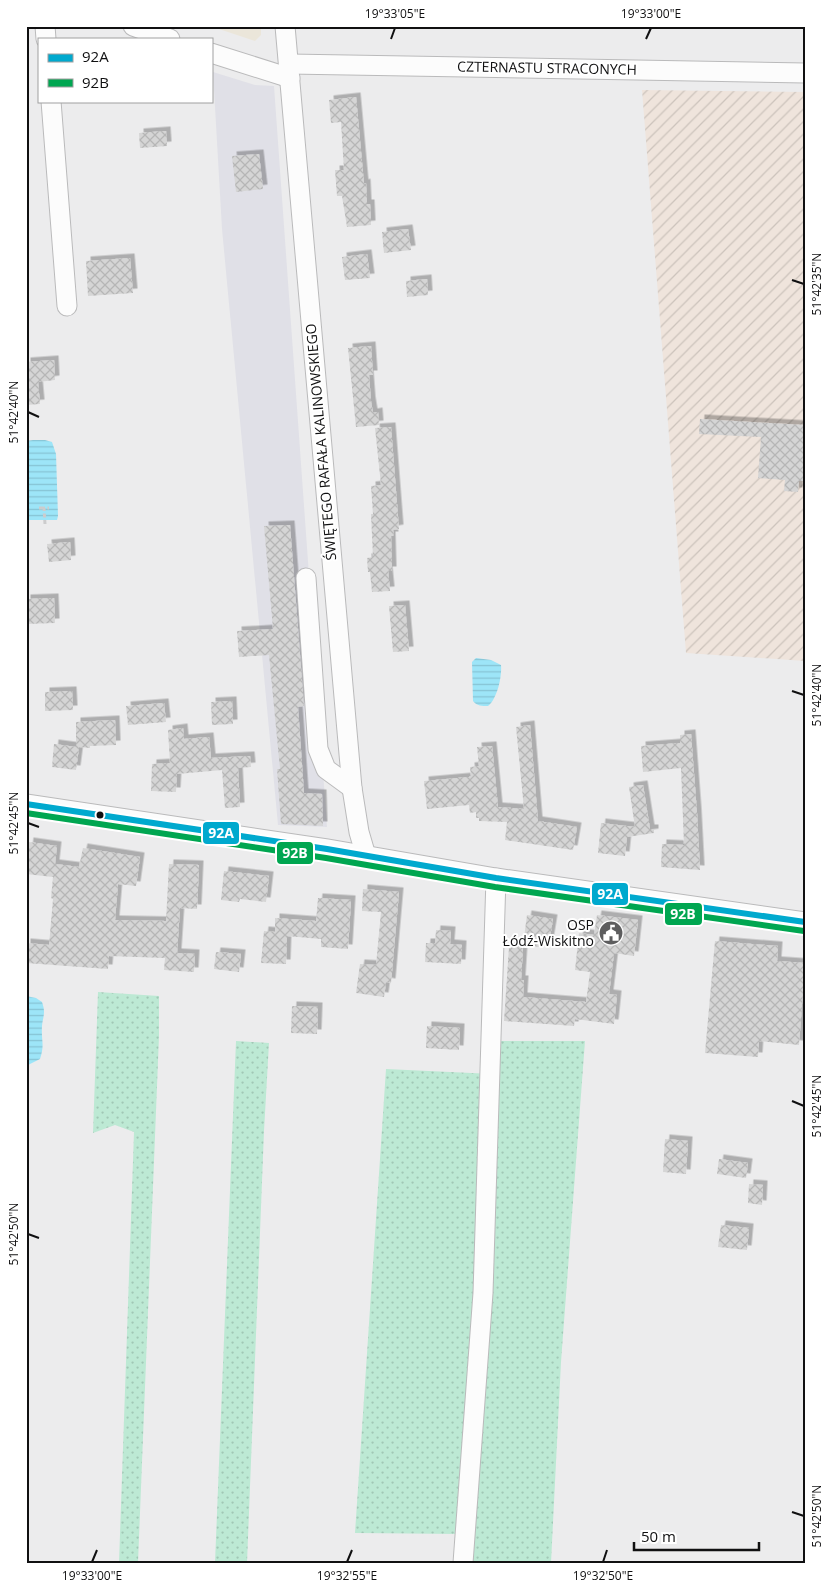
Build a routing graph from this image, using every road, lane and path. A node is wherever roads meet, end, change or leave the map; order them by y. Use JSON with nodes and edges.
{"nodes":[{"id":1,"x":133,"y":26,"type":"edge"},
{"id":2,"x":285,"y":26,"type":"edge"},
{"id":3,"x":167,"y":38,"type":"edge"},
{"id":4,"x":212,"y":53,"type":"edge"},
{"id":5,"x":289,"y":71,"type":"junction"},
{"id":6,"x":805,"y":73,"type":"edge"},
{"id":7,"x":51,"y":102,"type":"edge"},
{"id":8,"x":67,"y":306,"type":"dead end"},
{"id":9,"x":39,"y":508,"type":"dead end"},
{"id":10,"x":44,"y":508,"type":"junction"},
{"id":11,"x":49,"y":508,"type":"dead end"},
{"id":12,"x":45,"y":524,"type":"dead end"},
{"id":13,"x":306,"y":578,"type":"dead end"},
{"id":14,"x":352,"y":788,"type":"junction"},
{"id":15,"x":26,"y":804,"type":"edge"},
{"id":16,"x":366,"y":856,"type":"junction"},
{"id":17,"x":496,"y":878,"type":"junction"},
{"id":18,"x":805,"y":922,"type":"edge"},
{"id":19,"x":462,"y":1563,"type":"edge"}],
"edges":[{"from":1,"to":3,"type":"street"},
{"from":2,"to":5,"type":"street","name":"ŚWIĘTEGO RAFAŁA KALINOWSKIEGO"},
{"from":4,"to":5,"type":"street","name":"CZTERNASTU STRACONYCH"},
{"from":5,"to":6,"type":"street","name":"CZTERNASTU STRACONYCH"},
{"from":5,"to":14,"type":"street","name":"ŚWIĘTEGO RAFAŁA KALINOWSKIEGO"},
{"from":7,"to":8,"type":"street"},
{"from":9,"to":10,"type":"path"},
{"from":10,"to":11,"type":"path"},
{"from":10,"to":12,"type":"path"},
{"from":13,"to":14,"type":"street"},
{"from":14,"to":16,"type":"street","name":"ŚWIĘTEGO RAFAŁA KALINOWSKIEGO"},
{"from":15,"to":16,"type":"street"},
{"from":16,"to":17,"type":"street"},
{"from":17,"to":18,"type":"street"},
{"from":17,"to":19,"type":"street"}]}
